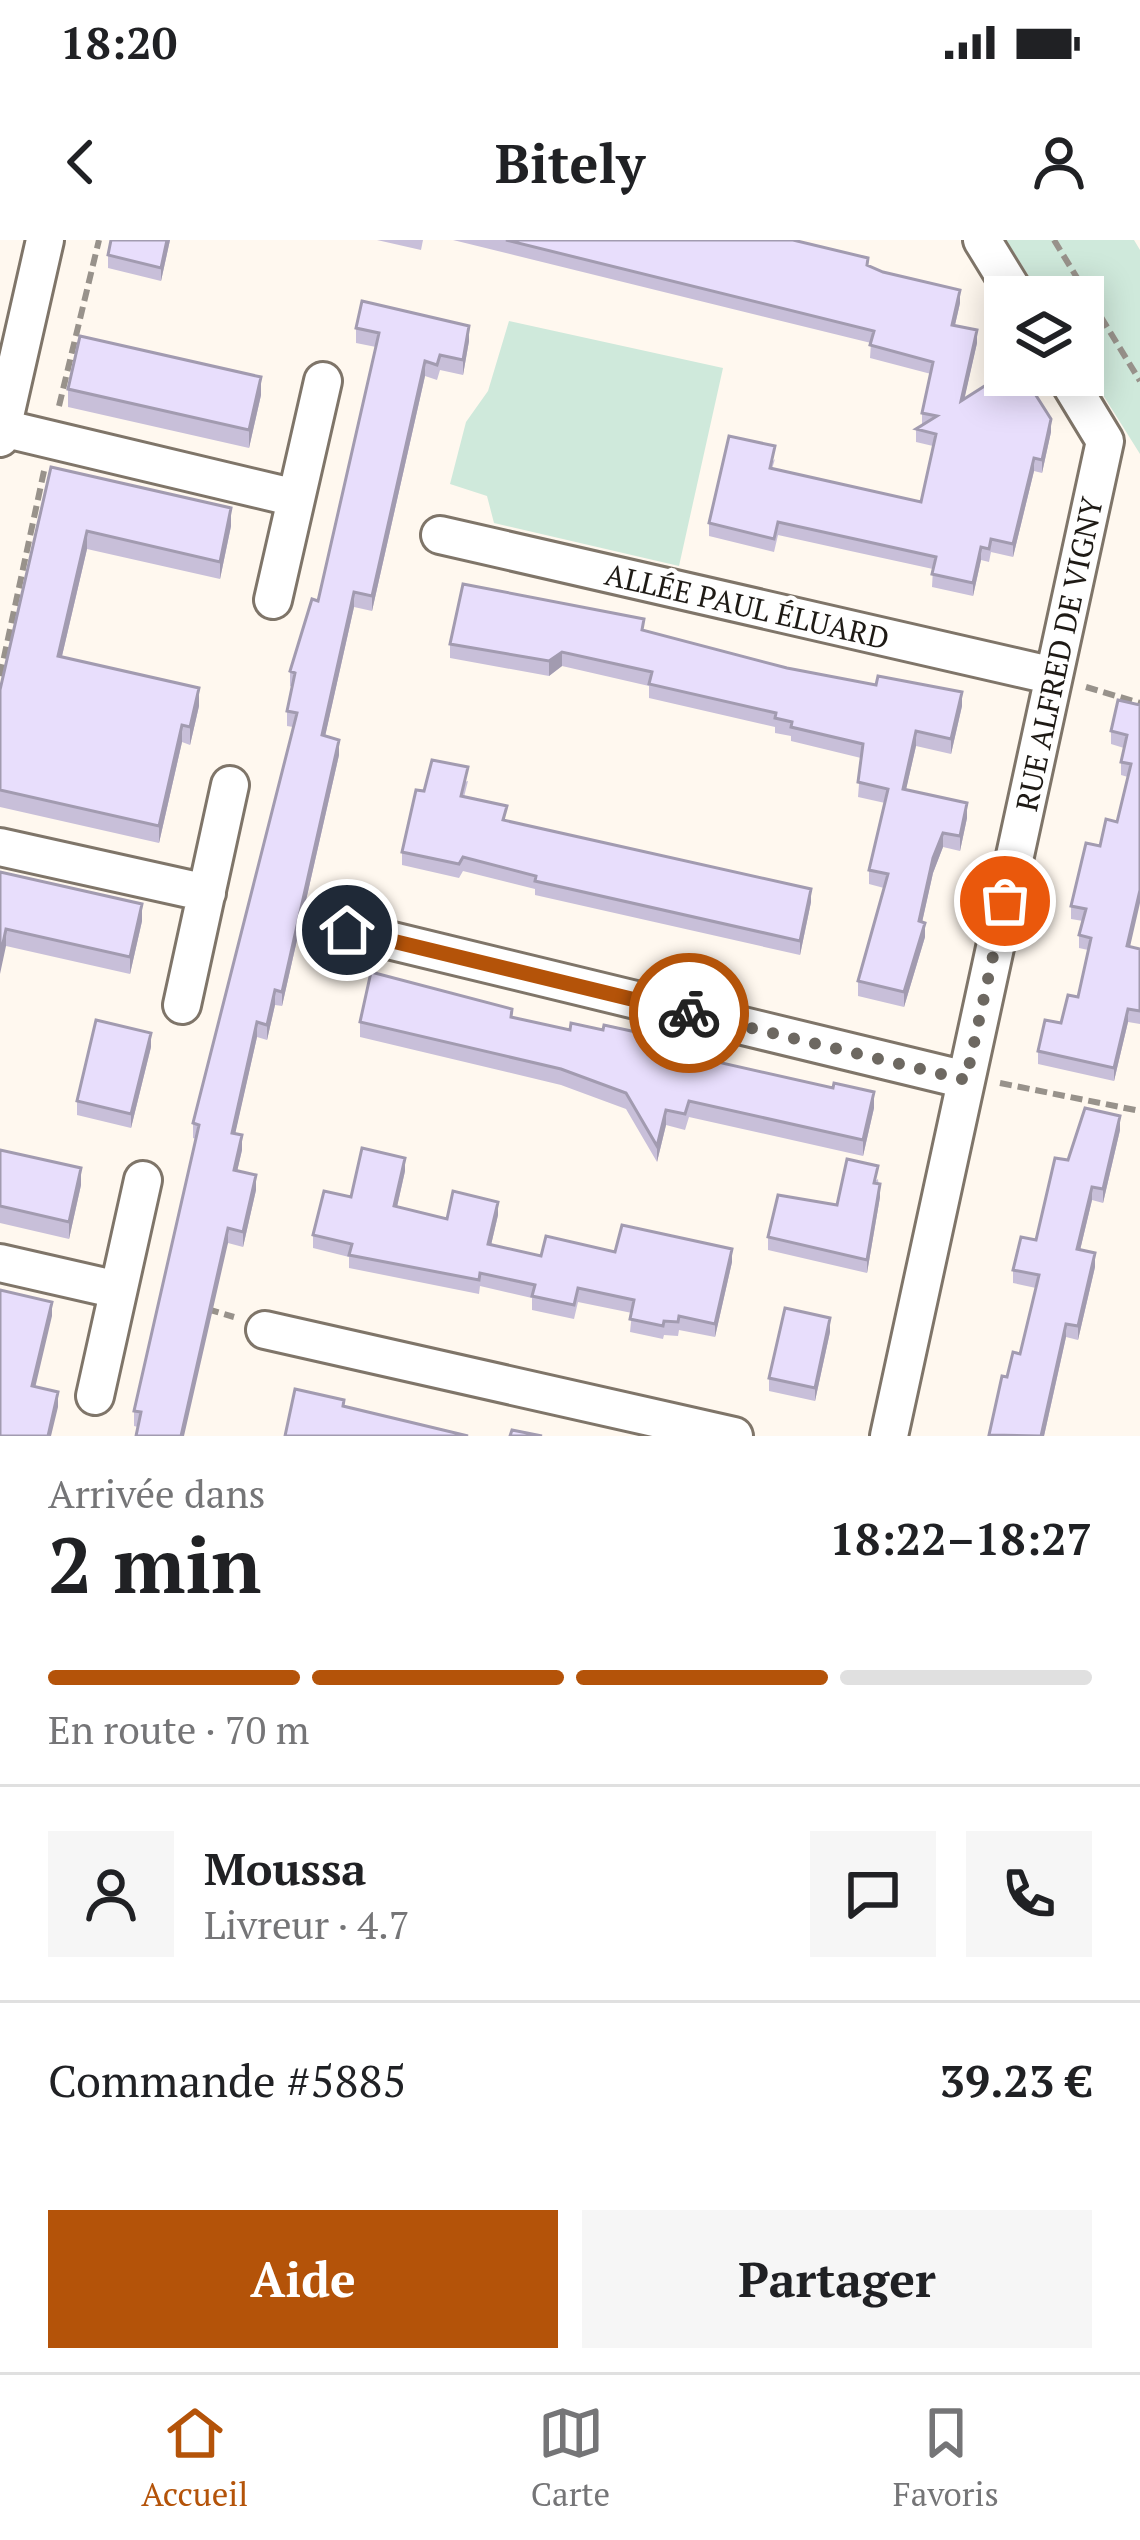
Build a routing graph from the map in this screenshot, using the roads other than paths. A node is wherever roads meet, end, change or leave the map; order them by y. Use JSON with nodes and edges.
{"nodes":[{"id":1,"x":45,"y":240,"type":"edge"},
{"id":2,"x":982,"y":240,"type":"edge"},
{"id":3,"x":1004,"y":276,"type":"edge"},
{"id":4,"x":323,"y":381,"type":"dead end"},
{"id":5,"x":1078,"y":396,"type":"edge"},
{"id":6,"x":1,"y":433,"type":"edge"},
{"id":7,"x":296,"y":499,"type":"junction"},
{"id":8,"x":440,"y":535,"type":"dead end"},
{"id":9,"x":273,"y":599,"type":"dead end"},
{"id":10,"x":1054,"y":676,"type":"junction"},
{"id":11,"x":230,"y":785,"type":"dead end"},
{"id":12,"x":0,"y":847,"type":"edge"},
{"id":13,"x":207,"y":893,"type":"junction"},
{"id":14,"x":347,"y":930,"type":"dead end"},
{"id":15,"x":182,"y":1005,"type":"dead end"},
{"id":16,"x":966,"y":1080,"type":"junction"},
{"id":17,"x":143,"y":1180,"type":"dead end"},
{"id":18,"x":0,"y":1264,"type":"edge"},
{"id":19,"x":118,"y":1290,"type":"junction"},
{"id":20,"x":265,"y":1330,"type":"road end"},
{"id":21,"x":95,"y":1396,"type":"dead end"},
{"id":22,"x":734,"y":1436,"type":"edge"},
{"id":23,"x":889,"y":1436,"type":"edge"}],
"edges":[{"from":1,"to":6,"type":"street"},
{"from":2,"to":3,"type":"street"},
{"from":4,"to":7,"type":"street"},
{"from":5,"to":10,"type":"street","name":"RUE ALFRED DE VIGNY"},
{"from":6,"to":7,"type":"street"},
{"from":7,"to":9,"type":"street"},
{"from":8,"to":10,"type":"street","name":"ALLÉE PAUL ÉLUARD"},
{"from":10,"to":16,"type":"street","name":"RUE ALFRED DE VIGNY"},
{"from":11,"to":13,"type":"street"},
{"from":12,"to":13,"type":"street"},
{"from":13,"to":15,"type":"street"},
{"from":14,"to":16,"type":"street"},
{"from":16,"to":23,"type":"street","name":"RUE ALFRED DE VIGNY"},
{"from":17,"to":19,"type":"street"},
{"from":18,"to":19,"type":"street"},
{"from":19,"to":21,"type":"street"},
{"from":20,"to":22,"type":"street"}]}
